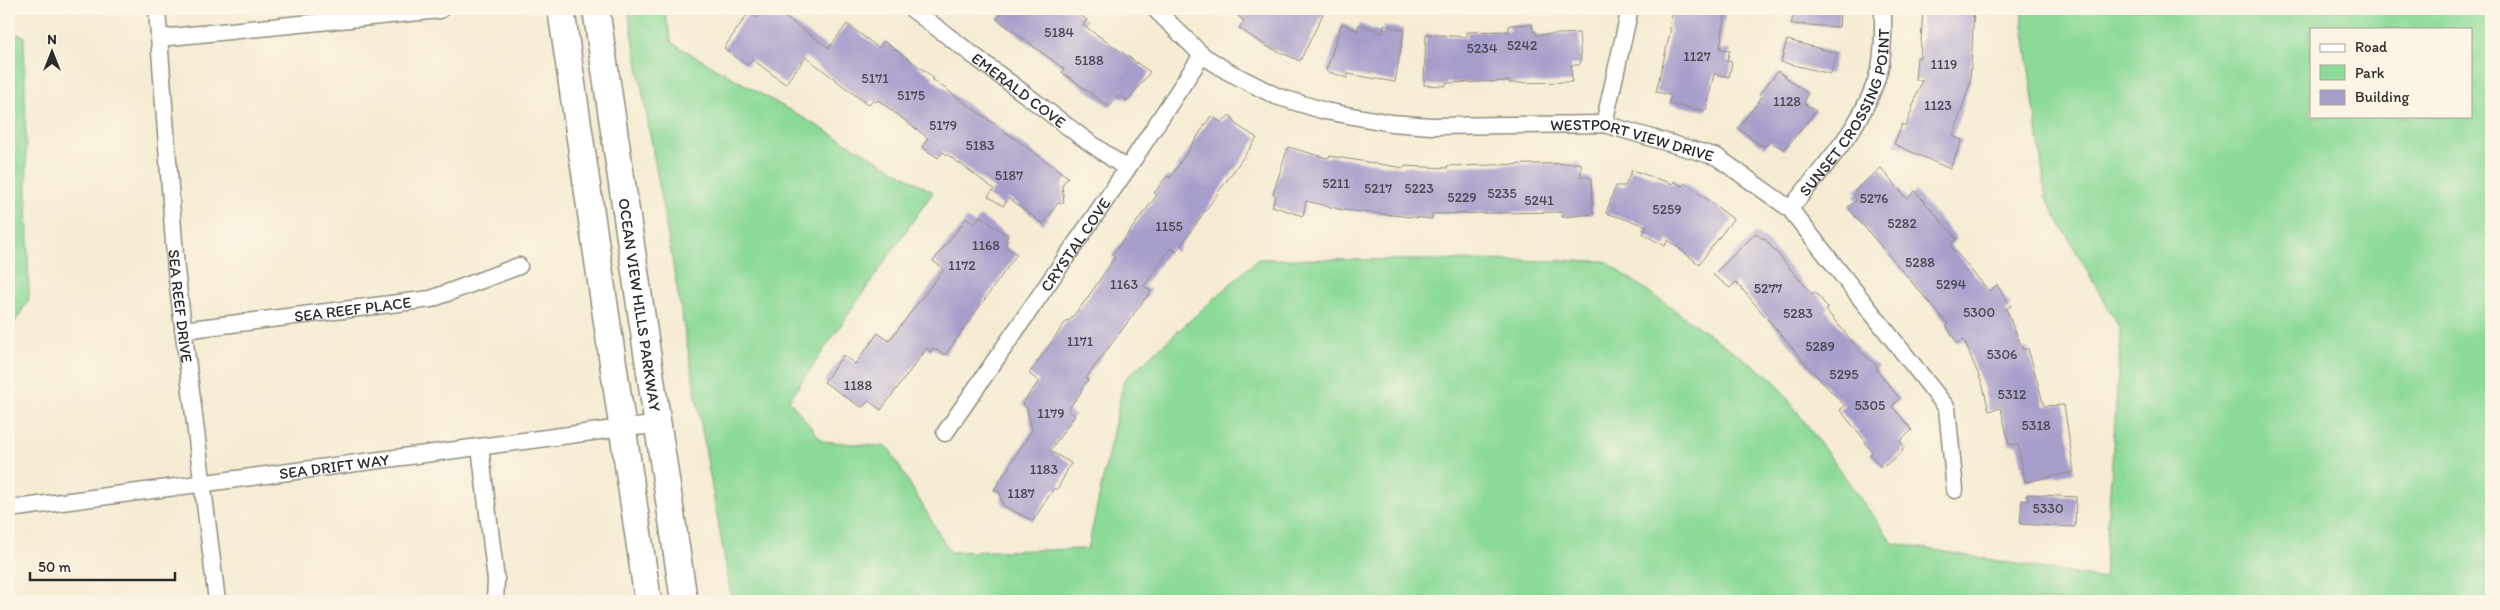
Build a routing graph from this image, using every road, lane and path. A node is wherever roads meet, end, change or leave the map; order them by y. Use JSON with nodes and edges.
{"nodes":[{"id":1,"x":157,"y":9,"type":"edge"},
{"id":2,"x":561,"y":9,"type":"edge"},
{"id":3,"x":596,"y":9,"type":"edge"},
{"id":4,"x":912,"y":9,"type":"edge"},
{"id":5,"x":1156,"y":9,"type":"edge"},
{"id":6,"x":1630,"y":9,"type":"edge"},
{"id":7,"x":1883,"y":9,"type":"edge"},
{"id":8,"x":440,"y":10,"type":"edge"},
{"id":9,"x":160,"y":38,"type":"junction"},
{"id":10,"x":1202,"y":56,"type":"junction"},
{"id":11,"x":1604,"y":124,"type":"junction"},
{"id":12,"x":1127,"y":169,"type":"junction"},
{"id":13,"x":1790,"y":209,"type":"junction"},
{"id":14,"x":519,"y":266,"type":"dead end"},
{"id":15,"x":183,"y":330,"type":"junction"},
{"id":16,"x":658,"y":425,"type":"junction"},
{"id":17,"x":622,"y":428,"type":"junction"},
{"id":18,"x":945,"y":433,"type":"dead end"},
{"id":19,"x":480,"y":447,"type":"junction"},
{"id":20,"x":202,"y":483,"type":"junction"},
{"id":21,"x":1955,"y":490,"type":"dead end"},
{"id":22,"x":9,"y":509,"type":"edge"},
{"id":23,"x":217,"y":601,"type":"edge"},
{"id":24,"x":494,"y":601,"type":"edge"},
{"id":25,"x":648,"y":601,"type":"edge"},
{"id":26,"x":684,"y":601,"type":"edge"}],
"edges":[{"from":1,"to":9,"type":"street","name":"SEA REEF DRIVE"},
{"from":2,"to":17,"type":"main road"},
{"from":3,"to":16,"type":"main road","name":"OCEAN VIEW HILLS PARKWAY"},
{"from":4,"to":12,"type":"street","name":"EMERALD COVE"},
{"from":5,"to":10,"type":"street","name":"WESTPORT VIEW DRIVE"},
{"from":6,"to":11,"type":"street"},
{"from":7,"to":13,"type":"street","name":"SUNSET CROSSING POINT"},
{"from":8,"to":9,"type":"street"},
{"from":9,"to":15,"type":"street","name":"SEA REEF DRIVE"},
{"from":10,"to":11,"type":"street","name":"WESTPORT VIEW DRIVE"},
{"from":10,"to":12,"type":"street","name":"CRYSTAL COVE"},
{"from":11,"to":13,"type":"street","name":"WESTPORT VIEW DRIVE"},
{"from":12,"to":18,"type":"street","name":"CRYSTAL COVE"},
{"from":13,"to":21,"type":"street","name":"WESTPORT VIEW DRIVE"},
{"from":14,"to":15,"type":"street","name":"SEA REEF PLACE"},
{"from":15,"to":20,"type":"street","name":"SEA REEF DRIVE"},
{"from":16,"to":17,"type":"street","name":"SEA DRIFT WAY"},
{"from":16,"to":26,"type":"main road","name":"OCEAN VIEW HILLS PARKWAY"},
{"from":17,"to":19,"type":"street","name":"SEA DRIFT WAY"},
{"from":17,"to":25,"type":"main road"},
{"from":19,"to":20,"type":"street","name":"SEA DRIFT WAY"},
{"from":19,"to":24,"type":"street"},
{"from":20,"to":22,"type":"street","name":"SEA DRIFT WAY"},
{"from":20,"to":23,"type":"street","name":"SEA REEF DRIVE"}]}
